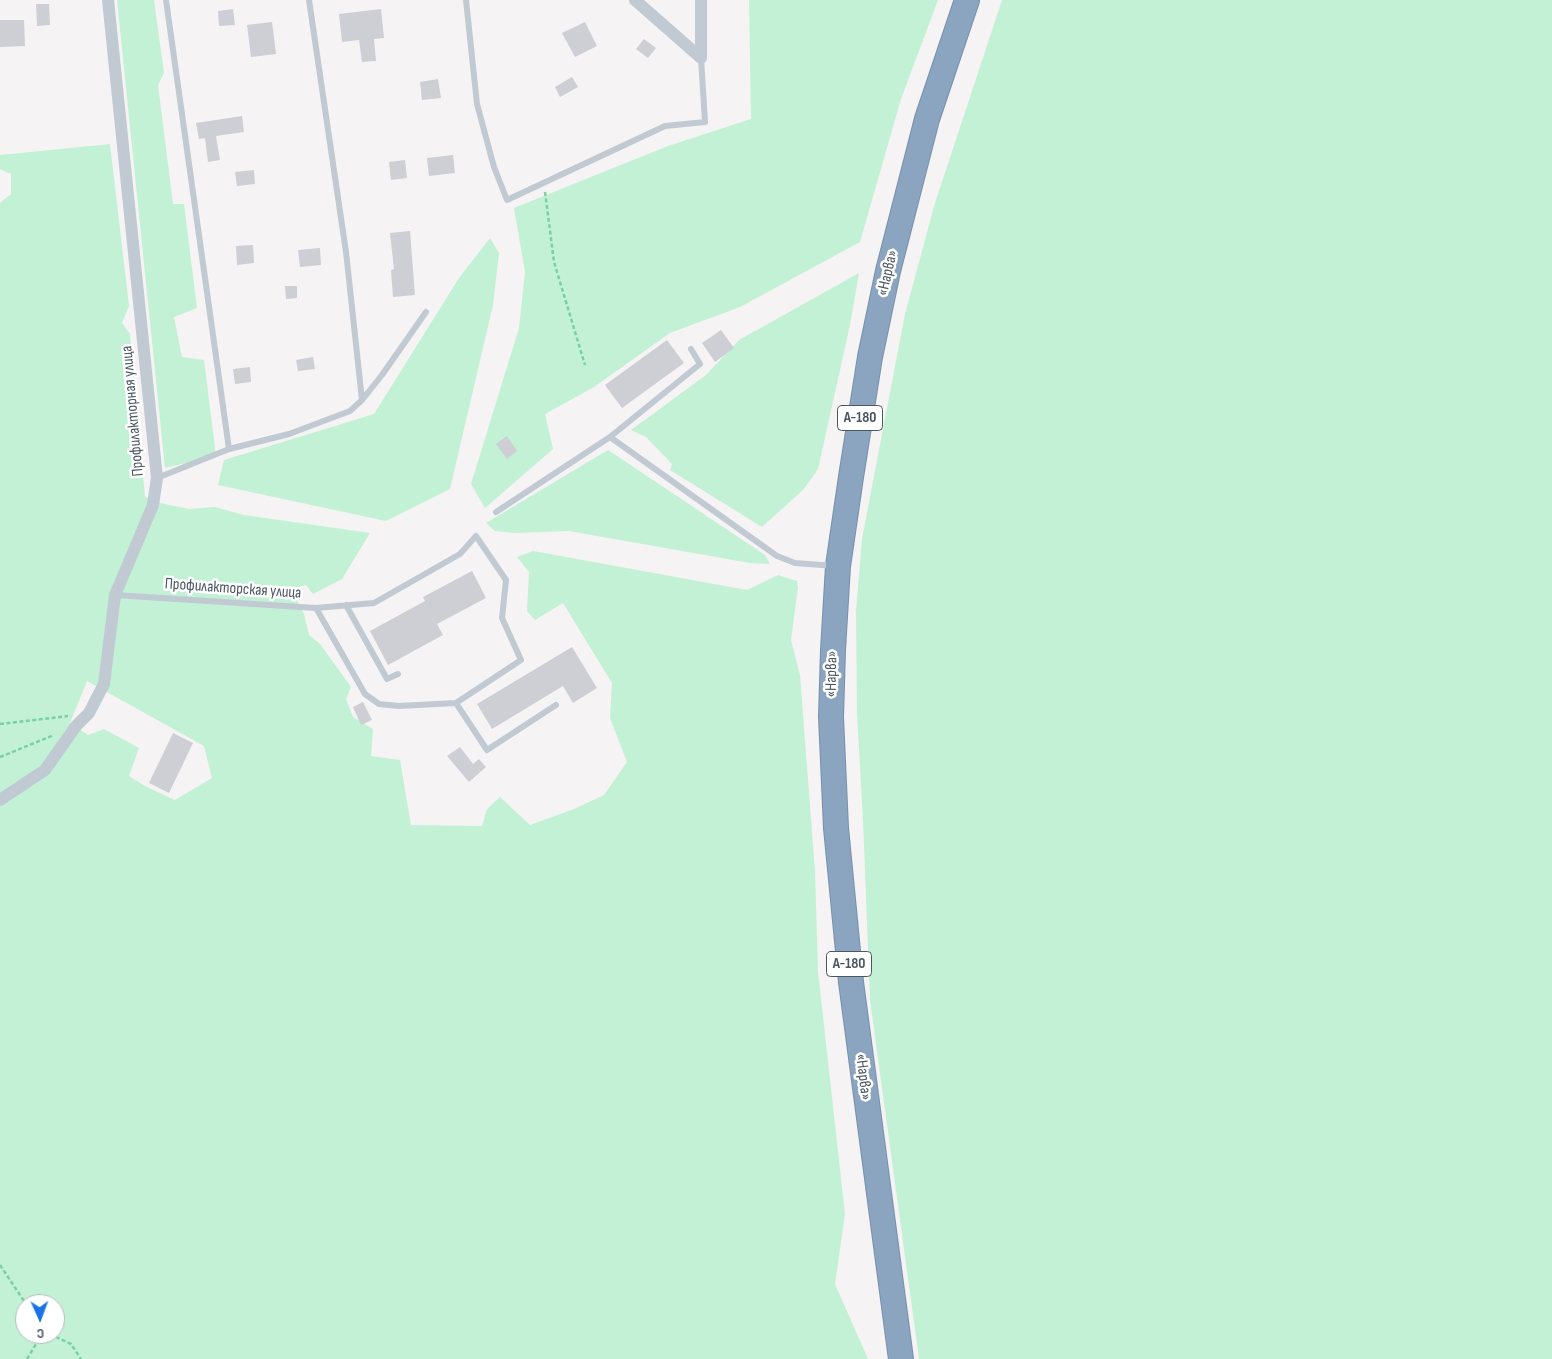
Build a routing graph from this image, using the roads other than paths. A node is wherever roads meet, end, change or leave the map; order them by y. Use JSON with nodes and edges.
{"nodes":[{"id":1,"x":108,"y":0,"type":"edge"},
{"id":2,"x":166,"y":0,"type":"edge"},
{"id":3,"x":309,"y":0,"type":"edge"},
{"id":4,"x":466,"y":0,"type":"edge"},
{"id":5,"x":635,"y":0,"type":"edge"},
{"id":6,"x":701,"y":0,"type":"edge"},
{"id":7,"x":967,"y":0,"type":"edge"},
{"id":8,"x":977,"y":0,"type":"edge"},
{"id":9,"x":701,"y":58,"type":"junction"},
{"id":10,"x":897,"y":232,"type":"junction"},
{"id":11,"x":426,"y":312,"type":"dead end"},
{"id":12,"x":691,"y":348,"type":"dead end"},
{"id":13,"x":362,"y":400,"type":"junction"},
{"id":14,"x":610,"y":438,"type":"junction"},
{"id":15,"x":230,"y":449,"type":"junction"},
{"id":16,"x":158,"y":478,"type":"junction"},
{"id":17,"x":496,"y":512,"type":"dead end"},
{"id":18,"x":838,"y":566,"type":"junction"},
{"id":19,"x":115,"y":595,"type":"junction"},
{"id":20,"x":346,"y":605,"type":"junction"},
{"id":21,"x":316,"y":608,"type":"junction"},
{"id":22,"x":398,"y":674,"type":"dead end"},
{"id":23,"x":456,"y":703,"type":"junction"},
{"id":24,"x":556,"y":705,"type":"dead end"},
{"id":25,"x":0,"y":800,"type":"edge"},
{"id":26,"x":901,"y":1359,"type":"edge"}],
"edges":[{"from":1,"to":16,"type":"street","name":"Профилакторная улица"},
{"from":2,"to":15,"type":"lane"},
{"from":3,"to":13,"type":"lane"},
{"from":4,"to":9,"type":"lane"},
{"from":5,"to":9,"type":"street"},
{"from":6,"to":9,"type":"street"},
{"from":7,"to":10,"type":"highway","name":"«Нарва»","number":"А-180"},
{"from":8,"to":10,"type":"highway"},
{"from":10,"to":18,"type":"highway","name":"«Нарва»","number":"А-180"},
{"from":11,"to":13,"type":"lane"},
{"from":12,"to":14,"type":"lane"},
{"from":13,"to":15,"type":"lane"},
{"from":14,"to":17,"type":"lane"},
{"from":14,"to":18,"type":"lane"},
{"from":15,"to":16,"type":"lane"},
{"from":16,"to":19,"type":"street","name":"Профилакторная улица"},
{"from":18,"to":26,"type":"highway","name":"«Нарва»","number":"А-180"},
{"from":19,"to":21,"type":"lane","name":"Профилакторская улица"},
{"from":19,"to":25,"type":"street","name":"Профилакторная улица"},
{"from":20,"to":21,"type":"lane"},
{"from":20,"to":22,"type":"lane"},
{"from":20,"to":23,"type":"lane"},
{"from":21,"to":23,"type":"lane","name":"Профилакторская улица"},
{"from":23,"to":24,"type":"lane"}]}
